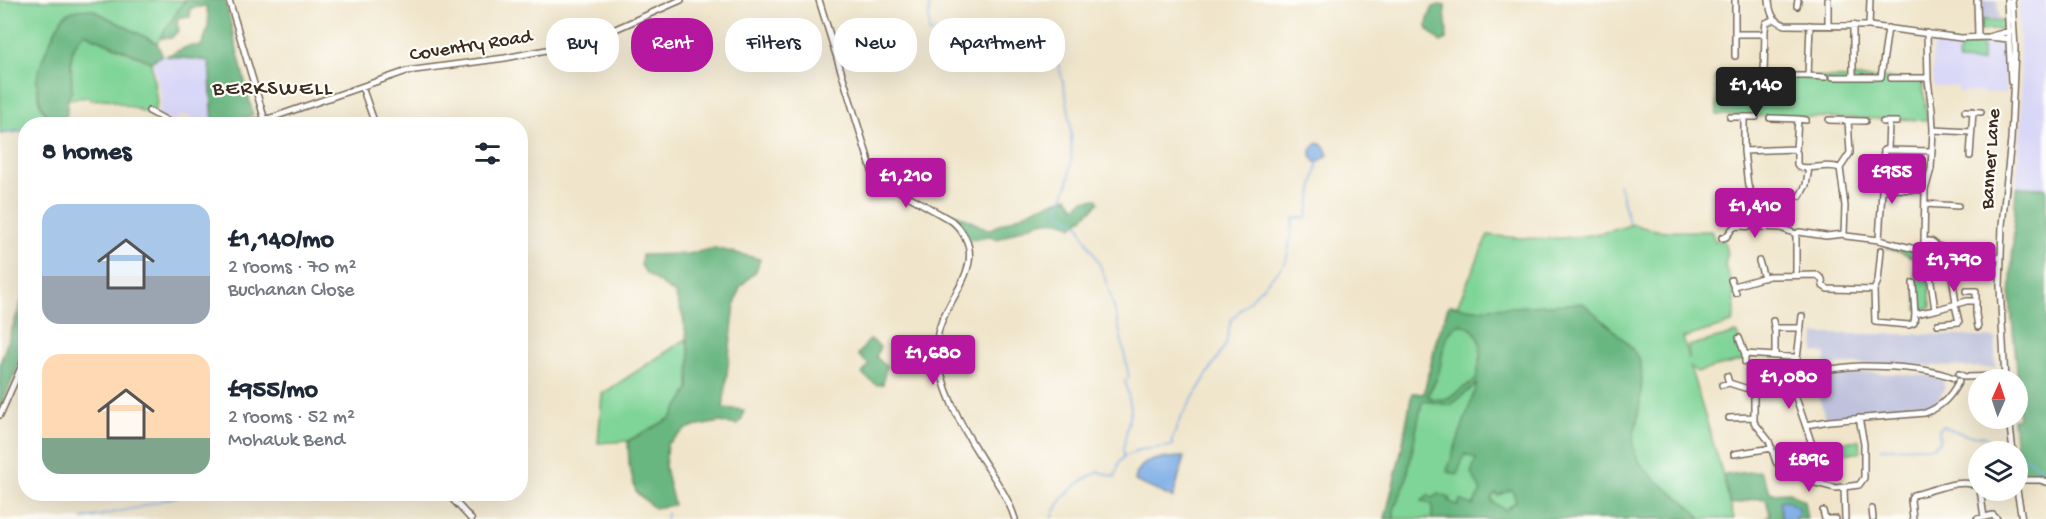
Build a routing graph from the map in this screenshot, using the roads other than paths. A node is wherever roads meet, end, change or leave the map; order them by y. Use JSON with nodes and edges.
{"nodes":[{"id":1,"x":229,"y":0,"type":"edge"},
{"id":2,"x":681,"y":0,"type":"edge"},
{"id":3,"x":819,"y":0,"type":"edge"},
{"id":4,"x":1735,"y":0,"type":"edge"},
{"id":5,"x":1769,"y":0,"type":"edge"},
{"id":6,"x":1828,"y":0,"type":"edge"},
{"id":7,"x":1870,"y":0,"type":"edge"},
{"id":8,"x":1977,"y":0,"type":"edge"},
{"id":9,"x":2009,"y":0,"type":"edge"},
{"id":10,"x":1774,"y":19,"type":"junction"},
{"id":11,"x":1810,"y":25,"type":"junction"},
{"id":12,"x":1828,"y":25,"type":"junction"},
{"id":13,"x":1853,"y":25,"type":"junction"},
{"id":14,"x":1869,"y":26,"type":"junction"},
{"id":15,"x":1888,"y":28,"type":"junction"},
{"id":16,"x":2011,"y":31,"type":"junction"},
{"id":17,"x":1927,"y":33,"type":"junction"},
{"id":18,"x":1735,"y":34,"type":"junction"},
{"id":19,"x":1765,"y":34,"type":"junction"},
{"id":20,"x":1978,"y":37,"type":"junction"},
{"id":21,"x":1988,"y":37,"type":"junction"},
{"id":22,"x":2009,"y":39,"type":"junction"},
{"id":23,"x":1735,"y":56,"type":"dead end"},
{"id":24,"x":1731,"y":75,"type":"dead end"},
{"id":25,"x":1764,"y":76,"type":"junction"},
{"id":26,"x":1783,"y":76,"type":"dead end"},
{"id":27,"x":1791,"y":76,"type":"dead end"},
{"id":28,"x":1808,"y":76,"type":"junction"},
{"id":29,"x":1825,"y":77,"type":"dead end"},
{"id":30,"x":1833,"y":77,"type":"dead end"},
{"id":31,"x":1853,"y":77,"type":"junction"},
{"id":32,"x":1891,"y":78,"type":"dead end"},
{"id":33,"x":1928,"y":78,"type":"junction"},
{"id":34,"x":2012,"y":84,"type":"junction"},
{"id":35,"x":362,"y":87,"type":"junction"},
{"id":36,"x":149,"y":111,"type":"dead end"},
{"id":37,"x":1965,"y":111,"type":"dead end"},
{"id":38,"x":1972,"y":111,"type":"junction"},
{"id":39,"x":1981,"y":112,"type":"dead end"},
{"id":40,"x":160,"y":117,"type":"edge"},
{"id":41,"x":264,"y":117,"type":"edge"},
{"id":42,"x":279,"y":117,"type":"edge"},
{"id":43,"x":373,"y":117,"type":"edge"},
{"id":44,"x":1730,"y":117,"type":"dead end"},
{"id":45,"x":1744,"y":117,"type":"junction"},
{"id":46,"x":1756,"y":117,"type":"dead end"},
{"id":47,"x":1770,"y":118,"type":"dead end"},
{"id":48,"x":1798,"y":119,"type":"junction"},
{"id":49,"x":1806,"y":120,"type":"dead end"},
{"id":50,"x":1829,"y":120,"type":"dead end"},
{"id":51,"x":1848,"y":121,"type":"junction"},
{"id":52,"x":1865,"y":121,"type":"dead end"},
{"id":53,"x":1897,"y":122,"type":"dead end"},
{"id":54,"x":1933,"y":130,"type":"junction"},
{"id":55,"x":1971,"y":132,"type":"junction"},
{"id":56,"x":1888,"y":149,"type":"junction"},
{"id":57,"x":1796,"y":150,"type":"junction"},
{"id":58,"x":1744,"y":151,"type":"junction"},
{"id":59,"x":1932,"y":151,"type":"junction"},
{"id":60,"x":1970,"y":156,"type":"dead end"},
{"id":61,"x":1809,"y":168,"type":"junction"},
{"id":62,"x":1840,"y":168,"type":"junction"},
{"id":63,"x":1890,"y":189,"type":"junction"},
{"id":64,"x":1925,"y":190,"type":"junction"},
{"id":65,"x":1800,"y":196,"type":"dead end"},
{"id":66,"x":1925,"y":204,"type":"junction"},
{"id":67,"x":1958,"y":206,"type":"dead end"},
{"id":68,"x":1754,"y":227,"type":"junction"},
{"id":69,"x":1796,"y":234,"type":"junction"},
{"id":70,"x":1844,"y":234,"type":"junction"},
{"id":71,"x":1722,"y":238,"type":"dead end"},
{"id":72,"x":1879,"y":240,"type":"junction"},
{"id":73,"x":1929,"y":248,"type":"junction"},
{"id":74,"x":1879,"y":255,"type":"dead end"},
{"id":75,"x":2001,"y":258,"type":"junction"},
{"id":76,"x":1759,"y":261,"type":"dead end"},
{"id":77,"x":1796,"y":275,"type":"junction"},
{"id":78,"x":1952,"y":275,"type":"dead end"},
{"id":79,"x":1764,"y":278,"type":"junction"},
{"id":80,"x":1913,"y":283,"type":"dead end"},
{"id":81,"x":1874,"y":290,"type":"junction"},
{"id":82,"x":1966,"y":291,"type":"dead end"},
{"id":83,"x":1736,"y":293,"type":"dead end"},
{"id":84,"x":1976,"y":301,"type":"junction"},
{"id":85,"x":1956,"y":305,"type":"junction"},
{"id":86,"x":1935,"y":310,"type":"junction"},
{"id":87,"x":1915,"y":314,"type":"junction"},
{"id":88,"x":1802,"y":316,"type":"dead end"},
{"id":89,"x":1773,"y":321,"type":"dead end"},
{"id":90,"x":1938,"y":324,"type":"dead end"},
{"id":91,"x":1978,"y":327,"type":"dead end"},
{"id":92,"x":1775,"y":328,"type":"junction"},
{"id":93,"x":1801,"y":328,"type":"junction"},
{"id":94,"x":1739,"y":338,"type":"dead end"},
{"id":95,"x":1745,"y":354,"type":"junction"},
{"id":96,"x":1775,"y":356,"type":"junction"},
{"id":97,"x":1797,"y":359,"type":"junction"},
{"id":98,"x":1745,"y":362,"type":"dead end"},
{"id":99,"x":2004,"y":369,"type":"edge"},
{"id":100,"x":18,"y":374,"type":"edge"},
{"id":101,"x":1959,"y":378,"type":"junction"},
{"id":102,"x":1968,"y":378,"type":"edge"},
{"id":103,"x":1726,"y":381,"type":"dead end"},
{"id":104,"x":1754,"y":388,"type":"junction"},
{"id":105,"x":0,"y":415,"type":"edge"},
{"id":106,"x":1752,"y":417,"type":"junction"},
{"id":107,"x":1729,"y":418,"type":"dead end"},
{"id":108,"x":1859,"y":418,"type":"junction"},
{"id":109,"x":1806,"y":425,"type":"junction"},
{"id":110,"x":1772,"y":448,"type":"junction"},
{"id":111,"x":1734,"y":454,"type":"dead end"},
{"id":112,"x":2028,"y":480,"type":"edge"},
{"id":113,"x":1812,"y":482,"type":"junction"},
{"id":114,"x":2046,"y":482,"type":"edge"},
{"id":115,"x":1968,"y":484,"type":"edge"},
{"id":116,"x":1844,"y":488,"type":"junction"},
{"id":117,"x":454,"y":501,"type":"edge"},
{"id":118,"x":1981,"y":501,"type":"edge"},
{"id":119,"x":2019,"y":501,"type":"edge"},
{"id":120,"x":1872,"y":509,"type":"dead end"},
{"id":121,"x":1823,"y":511,"type":"dead end"},
{"id":122,"x":1984,"y":518,"type":"junction"},
{"id":123,"x":471,"y":519,"type":"edge"},
{"id":124,"x":1015,"y":519,"type":"edge"},
{"id":125,"x":1836,"y":519,"type":"edge"},
{"id":126,"x":1845,"y":519,"type":"edge"},
{"id":127,"x":1873,"y":519,"type":"edge"},
{"id":128,"x":1913,"y":519,"type":"edge"},
{"id":129,"x":1977,"y":519,"type":"edge"},
{"id":130,"x":1997,"y":519,"type":"edge"},
{"id":131,"x":2022,"y":519,"type":"edge"}],
"edges":[{"from":1,"to":41,"type":"street"},
{"from":2,"to":35,"type":"street","name":"Coventry Road"},
{"from":3,"to":124,"type":"street"},
{"from":4,"to":18,"type":"street"},
{"from":5,"to":10,"type":"street"},
{"from":6,"to":12,"type":"street"},
{"from":7,"to":14,"type":"street"},
{"from":8,"to":20,"type":"street"},
{"from":9,"to":16,"type":"street","name":"Banner Lane"},
{"from":9,"to":16,"type":"street","name":"Banner Lane"},
{"from":10,"to":11,"type":"street"},
{"from":10,"to":19,"type":"street"},
{"from":11,"to":12,"type":"street"},
{"from":11,"to":28,"type":"street"},
{"from":12,"to":13,"type":"street"},
{"from":13,"to":14,"type":"street"},
{"from":13,"to":31,"type":"street"},
{"from":14,"to":15,"type":"street"},
{"from":15,"to":17,"type":"street"},
{"from":15,"to":31,"type":"street"},
{"from":16,"to":21,"type":"street"},
{"from":16,"to":22,"type":"street","name":"Banner Lane"},
{"from":16,"to":34,"type":"street","name":"Banner Lane"},
{"from":17,"to":20,"type":"street"},
{"from":17,"to":33,"type":"street"},
{"from":18,"to":19,"type":"street"},
{"from":18,"to":23,"type":"street"},
{"from":19,"to":25,"type":"street"},
{"from":20,"to":21,"type":"street"},
{"from":21,"to":22,"type":"street"},
{"from":22,"to":34,"type":"street","name":"Banner Lane"},
{"from":24,"to":25,"type":"street"},
{"from":25,"to":26,"type":"street"},
{"from":27,"to":28,"type":"street"},
{"from":28,"to":29,"type":"street"},
{"from":30,"to":31,"type":"street"},
{"from":32,"to":33,"type":"street"},
{"from":33,"to":54,"type":"street"},
{"from":34,"to":75,"type":"street","name":"Banner Lane"},
{"from":35,"to":42,"type":"street","name":"Coventry Road"},
{"from":35,"to":43,"type":"street"},
{"from":36,"to":40,"type":"street"},
{"from":37,"to":38,"type":"street"},
{"from":38,"to":39,"type":"street"},
{"from":38,"to":55,"type":"street"},
{"from":44,"to":45,"type":"street"},
{"from":45,"to":46,"type":"street"},
{"from":45,"to":58,"type":"street"},
{"from":47,"to":48,"type":"street"},
{"from":48,"to":49,"type":"street"},
{"from":48,"to":57,"type":"street"},
{"from":50,"to":51,"type":"street"},
{"from":51,"to":52,"type":"street"},
{"from":51,"to":62,"type":"street"},
{"from":53,"to":56,"type":"street"},
{"from":54,"to":55,"type":"street"},
{"from":54,"to":59,"type":"street"},
{"from":55,"to":60,"type":"street"},
{"from":56,"to":59,"type":"street"},
{"from":56,"to":63,"type":"street"},
{"from":57,"to":58,"type":"street"},
{"from":57,"to":61,"type":"street"},
{"from":58,"to":68,"type":"street"},
{"from":59,"to":64,"type":"street"},
{"from":61,"to":62,"type":"street"},
{"from":61,"to":65,"type":"street"},
{"from":62,"to":70,"type":"street"},
{"from":63,"to":64,"type":"street"},
{"from":63,"to":72,"type":"street"},
{"from":64,"to":66,"type":"street"},
{"from":66,"to":67,"type":"street"},
{"from":66,"to":73,"type":"street"},
{"from":68,"to":69,"type":"street"},
{"from":68,"to":71,"type":"street"},
{"from":69,"to":70,"type":"street"},
{"from":69,"to":77,"type":"street"},
{"from":70,"to":72,"type":"street"},
{"from":72,"to":73,"type":"street"},
{"from":73,"to":75,"type":"street"},
{"from":73,"to":86,"type":"street"},
{"from":74,"to":81,"type":"street"},
{"from":75,"to":99,"type":"street","name":"Banner Lane"},
{"from":76,"to":79,"type":"street"},
{"from":77,"to":79,"type":"street"},
{"from":77,"to":81,"type":"street"},
{"from":78,"to":85,"type":"street"},
{"from":79,"to":83,"type":"street"},
{"from":80,"to":87,"type":"street"},
{"from":81,"to":87,"type":"street"},
{"from":82,"to":84,"type":"street"},
{"from":84,"to":85,"type":"street"},
{"from":84,"to":91,"type":"street"},
{"from":85,"to":86,"type":"street"},
{"from":85,"to":90,"type":"street"},
{"from":86,"to":87,"type":"street"},
{"from":88,"to":93,"type":"street"},
{"from":89,"to":92,"type":"street"},
{"from":92,"to":93,"type":"street"},
{"from":92,"to":96,"type":"street"},
{"from":93,"to":97,"type":"street"},
{"from":94,"to":95,"type":"street"},
{"from":95,"to":96,"type":"street"},
{"from":95,"to":98,"type":"street"},
{"from":96,"to":97,"type":"street"},
{"from":97,"to":101,"type":"street"},
{"from":100,"to":105,"type":"street"},
{"from":101,"to":102,"type":"street"},
{"from":101,"to":108,"type":"street"},
{"from":103,"to":104,"type":"street"},
{"from":104,"to":106,"type":"street"},
{"from":104,"to":109,"type":"street"},
{"from":106,"to":107,"type":"street"},
{"from":106,"to":110,"type":"street"},
{"from":108,"to":109,"type":"street"},
{"from":108,"to":116,"type":"street"},
{"from":109,"to":113,"type":"street"},
{"from":110,"to":111,"type":"street"},
{"from":110,"to":113,"type":"street"},
{"from":112,"to":114,"type":"street"},
{"from":113,"to":116,"type":"street"},
{"from":115,"to":128,"type":"street"},
{"from":116,"to":126,"type":"street"},
{"from":117,"to":123,"type":"street"},
{"from":118,"to":122,"type":"street"},
{"from":119,"to":131,"type":"street"},
{"from":120,"to":127,"type":"street"},
{"from":121,"to":125,"type":"street"},
{"from":122,"to":129,"type":"street"},
{"from":122,"to":130,"type":"street"}]}
